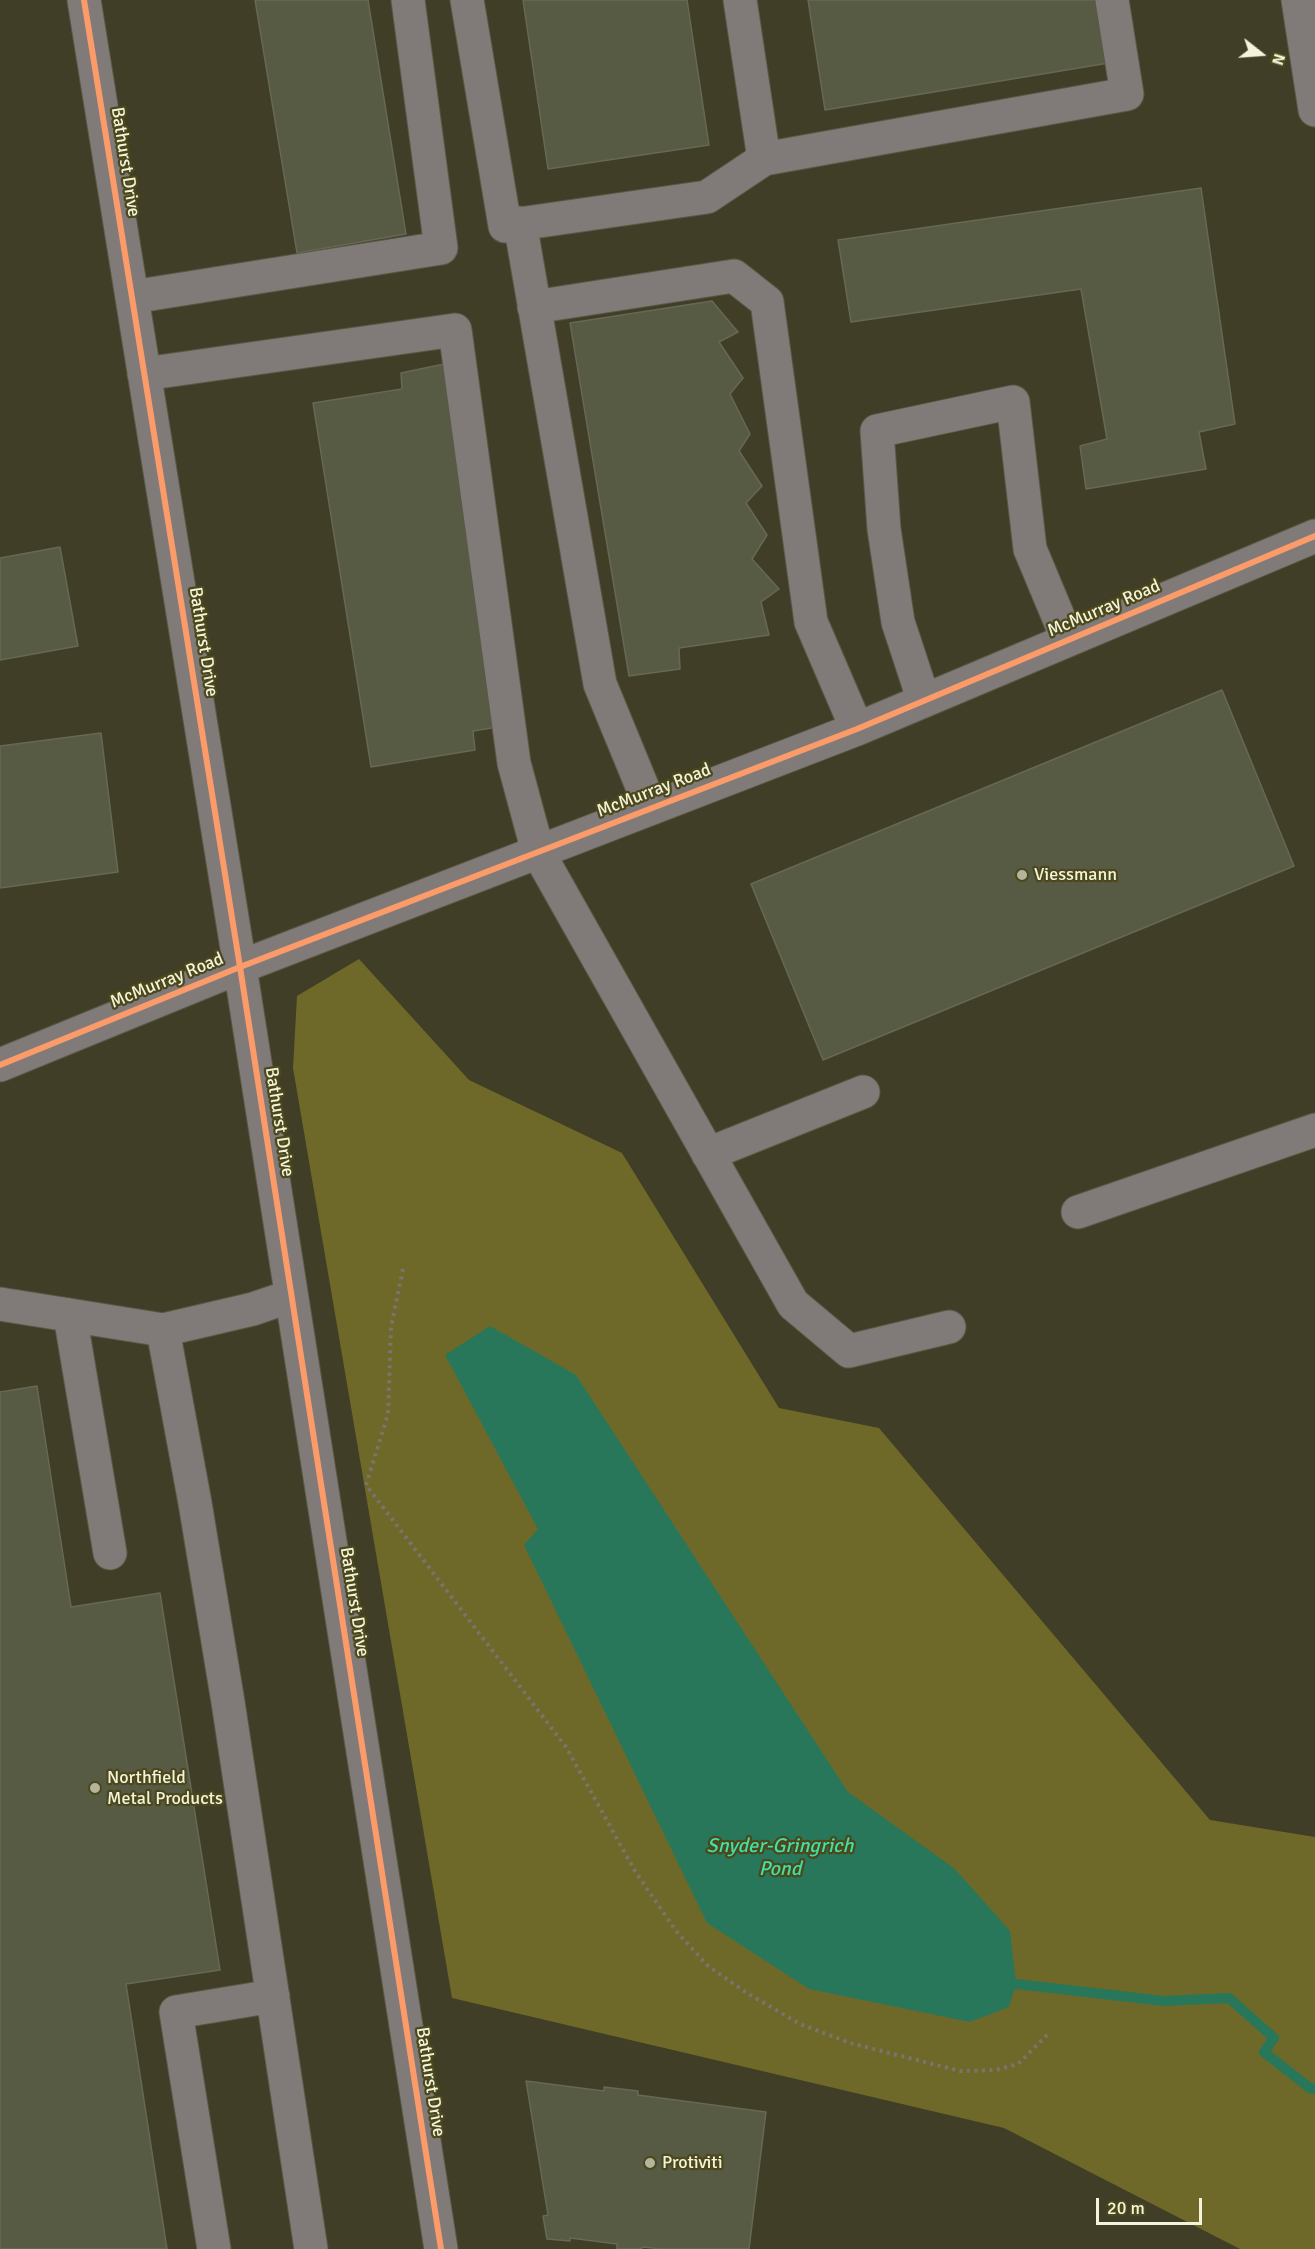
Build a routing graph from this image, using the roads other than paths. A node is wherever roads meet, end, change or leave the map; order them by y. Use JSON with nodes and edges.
{"nodes":[{"id":1,"x":84,"y":0,"type":"edge"},
{"id":2,"x":408,"y":0,"type":"edge"},
{"id":3,"x":467,"y":0,"type":"edge"},
{"id":4,"x":740,"y":0,"type":"edge"},
{"id":5,"x":1112,"y":0,"type":"edge"},
{"id":6,"x":1298,"y":0,"type":"edge"},
{"id":7,"x":1315,"y":110,"type":"edge"},
{"id":8,"x":764,"y":159,"type":"junction"},
{"id":9,"x":520,"y":223,"type":"junction"},
{"id":10,"x":132,"y":297,"type":"junction"},
{"id":11,"x":534,"y":307,"type":"junction"},
{"id":12,"x":144,"y":374,"type":"junction"},
{"id":13,"x":1315,"y":536,"type":"edge"},
{"id":14,"x":1068,"y":640,"type":"junction"},
{"id":15,"x":924,"y":701,"type":"junction"},
{"id":16,"x":857,"y":729,"type":"junction"},
{"id":17,"x":651,"y":808,"type":"junction"},
{"id":18,"x":538,"y":852,"type":"junction"},
{"id":19,"x":240,"y":967,"type":"junction"},
{"id":20,"x":0,"y":1065,"type":"edge"},
{"id":21,"x":863,"y":1092,"type":"dead end"},
{"id":22,"x":1315,"y":1130,"type":"edge"},
{"id":23,"x":708,"y":1154,"type":"junction"},
{"id":24,"x":1078,"y":1212,"type":"dead end"},
{"id":25,"x":291,"y":1296,"type":"junction"},
{"id":26,"x":0,"y":1304,"type":"edge"},
{"id":27,"x":70,"y":1315,"type":"junction"},
{"id":28,"x":949,"y":1327,"type":"dead end"},
{"id":29,"x":163,"y":1330,"type":"junction"},
{"id":30,"x":110,"y":1553,"type":"dead end"},
{"id":31,"x":273,"y":1996,"type":"junction"},
{"id":32,"x":214,"y":2249,"type":"edge"},
{"id":33,"x":311,"y":2249,"type":"edge"},
{"id":34,"x":441,"y":2249,"type":"edge"}],
"edges":[{"from":1,"to":10,"type":"street","name":"Bathurst Drive"},
{"from":2,"to":10,"type":"street"},
{"from":3,"to":9,"type":"street"},
{"from":4,"to":8,"type":"street"},
{"from":5,"to":8,"type":"street"},
{"from":6,"to":7,"type":"street"},
{"from":8,"to":9,"type":"street"},
{"from":9,"to":11,"type":"street"},
{"from":10,"to":12,"type":"street","name":"Bathurst Drive"},
{"from":11,"to":16,"type":"street"},
{"from":11,"to":17,"type":"street"},
{"from":12,"to":18,"type":"street"},
{"from":12,"to":19,"type":"street","name":"Bathurst Drive"},
{"from":13,"to":14,"type":"street","name":"McMurray Road"},
{"from":14,"to":15,"type":"street","name":"McMurray Road"},
{"from":14,"to":15,"type":"street"},
{"from":15,"to":16,"type":"street","name":"McMurray Road"},
{"from":16,"to":17,"type":"street","name":"McMurray Road"},
{"from":17,"to":18,"type":"street","name":"McMurray Road"},
{"from":18,"to":19,"type":"street","name":"McMurray Road"},
{"from":18,"to":23,"type":"street"},
{"from":19,"to":20,"type":"street","name":"McMurray Road"},
{"from":19,"to":25,"type":"street","name":"Bathurst Drive"},
{"from":21,"to":23,"type":"street"},
{"from":22,"to":24,"type":"street"},
{"from":23,"to":28,"type":"street"},
{"from":25,"to":29,"type":"street"},
{"from":25,"to":34,"type":"street","name":"Bathurst Drive"},
{"from":26,"to":27,"type":"street"},
{"from":27,"to":29,"type":"street"},
{"from":27,"to":30,"type":"street"},
{"from":29,"to":31,"type":"street"},
{"from":31,"to":32,"type":"street"},
{"from":31,"to":33,"type":"street"}]}
